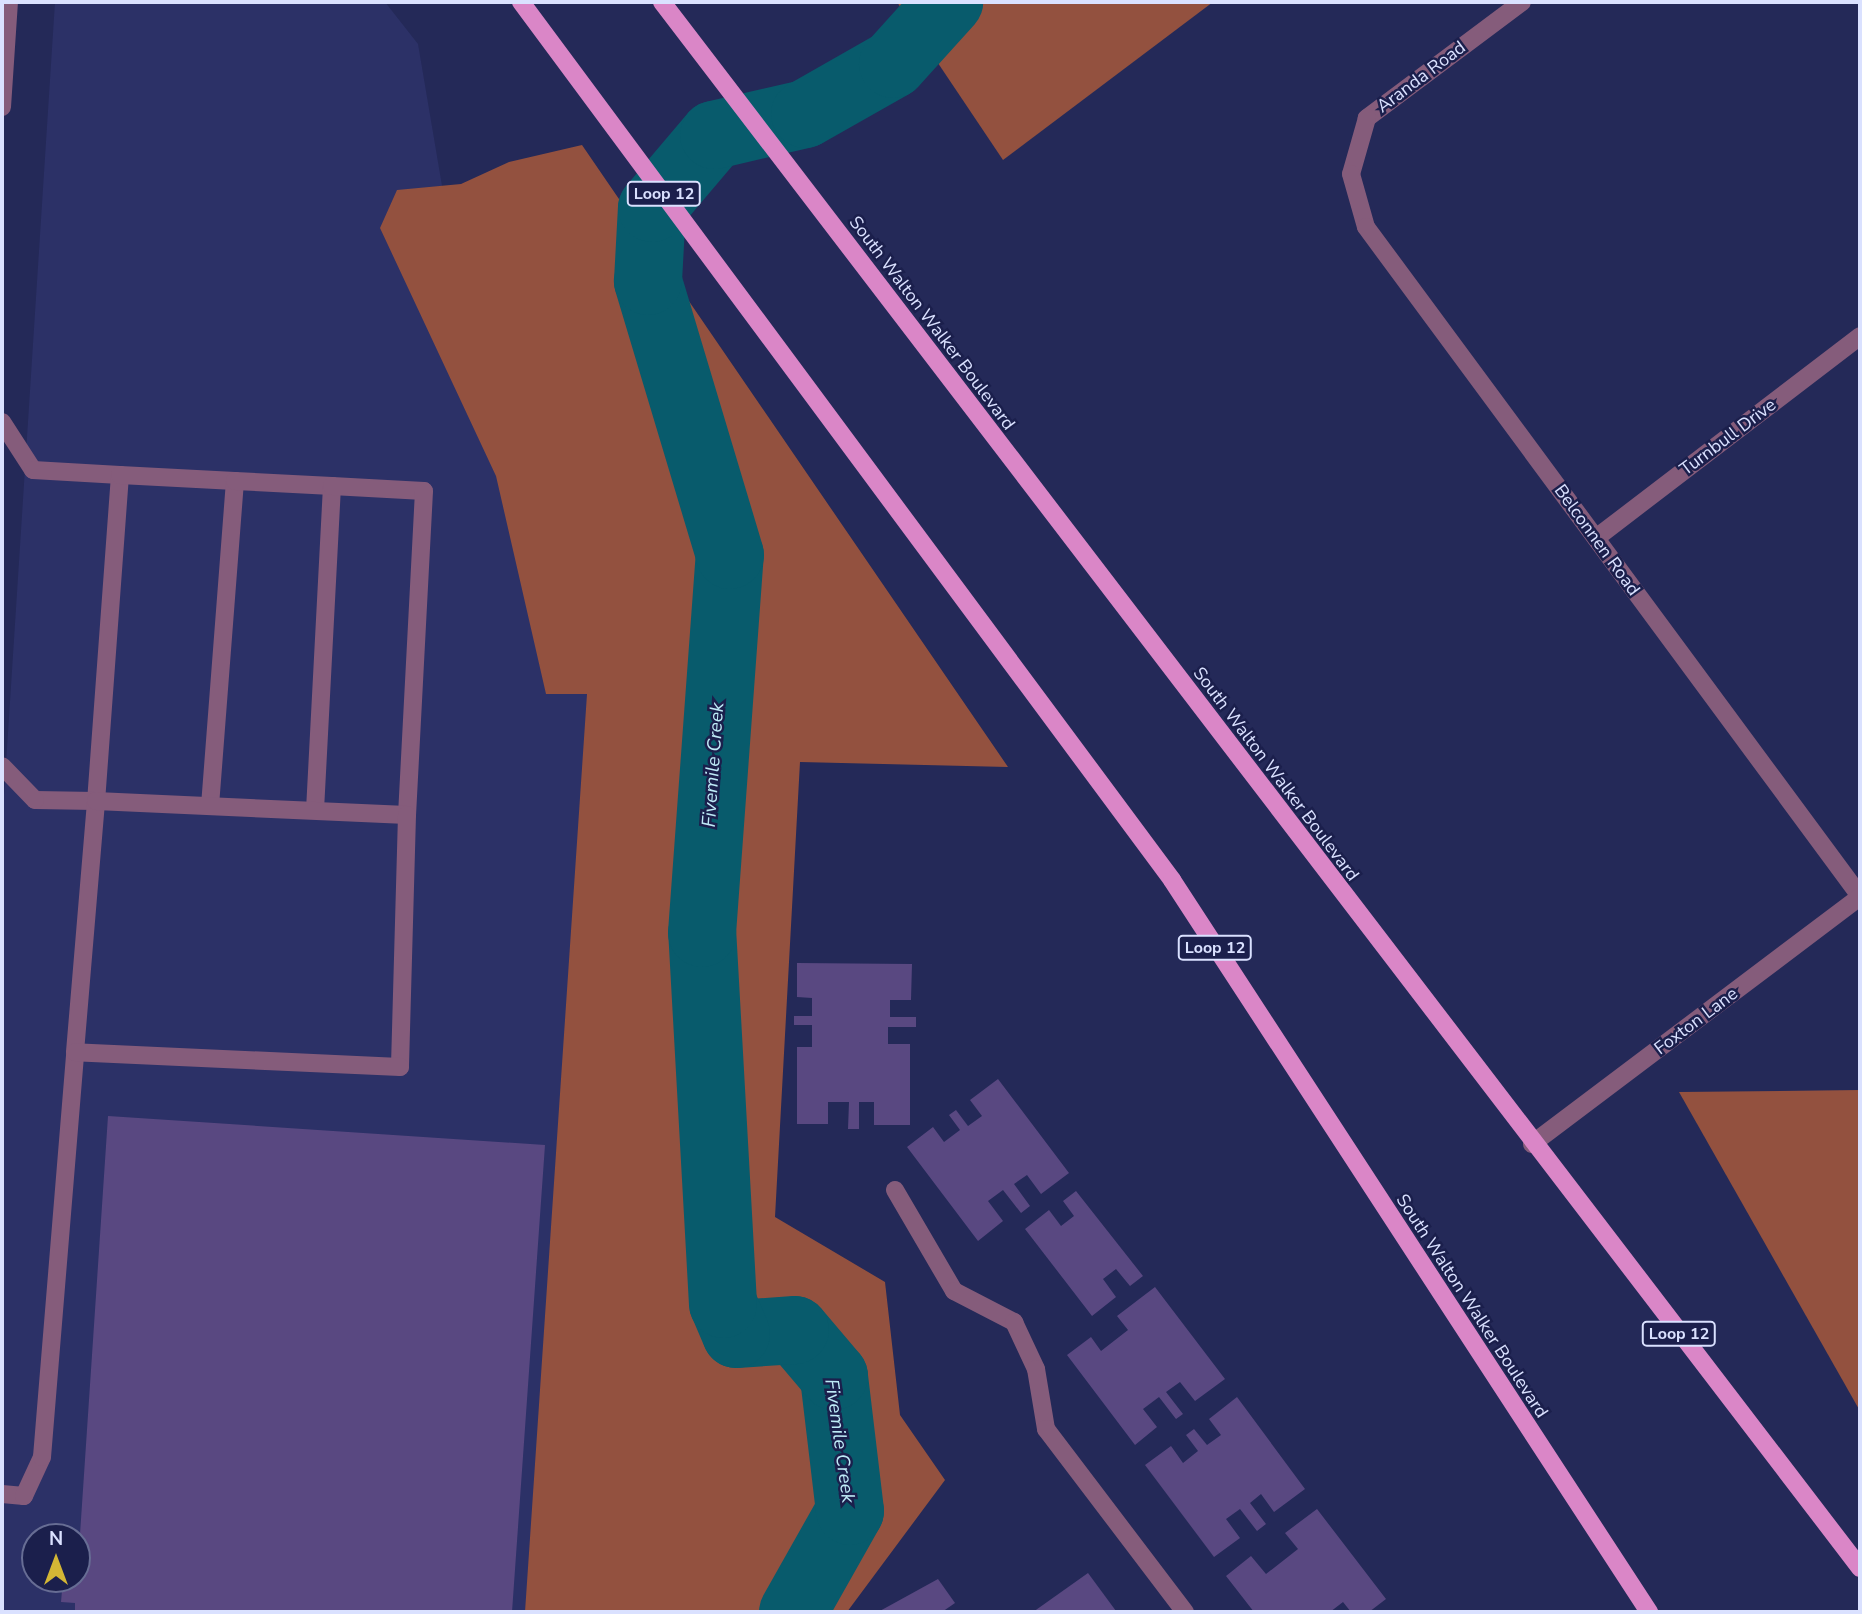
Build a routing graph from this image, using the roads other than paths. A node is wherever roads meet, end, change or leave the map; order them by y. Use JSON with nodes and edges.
{"nodes":[{"id":1,"x":9,"y":2,"type":"edge"},
{"id":2,"x":521,"y":2,"type":"edge"},
{"id":3,"x":1522,"y":2,"type":"edge"},
{"id":4,"x":667,"y":7,"type":"edge"},
{"id":5,"x":2,"y":107,"type":"edge"},
{"id":6,"x":1351,"y":174,"type":"joint"},
{"id":7,"x":1860,"y":336,"type":"edge"},
{"id":8,"x":2,"y":422,"type":"edge"},
{"id":9,"x":120,"y":475,"type":"junction"},
{"id":10,"x":235,"y":481,"type":"junction"},
{"id":11,"x":332,"y":486,"type":"junction"},
{"id":12,"x":1596,"y":538,"type":"junction"},
{"id":13,"x":2,"y":766,"type":"edge"},
{"id":14,"x":96,"y":802,"type":"junction"},
{"id":15,"x":210,"y":806,"type":"junction"},
{"id":16,"x":315,"y":810,"type":"junction"},
{"id":17,"x":407,"y":815,"type":"junction"},
{"id":18,"x":1860,"y":896,"type":"edge"},
{"id":19,"x":75,"y":1052,"type":"junction"},
{"id":20,"x":1532,"y":1144,"type":"junction"},
{"id":21,"x":895,"y":1191,"type":"dead end"},
{"id":22,"x":2,"y":1494,"type":"edge"},
{"id":23,"x":1860,"y":1568,"type":"edge"},
{"id":24,"x":1185,"y":1612,"type":"edge"},
{"id":25,"x":1649,"y":1612,"type":"edge"}],
"edges":[{"from":1,"to":5,"type":"street"},
{"from":2,"to":25,"type":"main road","name":"South Walton Walker Boulevard","number":"Loop 12"},
{"from":3,"to":6,"type":"street","name":"Aranda Road"},
{"from":4,"to":20,"type":"main road","name":"South Walton Walker Boulevard","number":"Loop 12"},
{"from":6,"to":12,"type":"street","name":"Belconnen Road"},
{"from":7,"to":12,"type":"street","name":"Turnbull Drive"},
{"from":8,"to":9,"type":"street"},
{"from":9,"to":10,"type":"street"},
{"from":9,"to":14,"type":"street"},
{"from":10,"to":11,"type":"street"},
{"from":10,"to":15,"type":"street"},
{"from":11,"to":16,"type":"street"},
{"from":11,"to":17,"type":"street"},
{"from":12,"to":18,"type":"street","name":"Belconnen Road"},
{"from":13,"to":14,"type":"street"},
{"from":14,"to":15,"type":"street"},
{"from":14,"to":19,"type":"street"},
{"from":15,"to":16,"type":"street"},
{"from":16,"to":17,"type":"street"},
{"from":17,"to":19,"type":"street"},
{"from":18,"to":20,"type":"street","name":"Foxton Lane"},
{"from":19,"to":22,"type":"street"},
{"from":20,"to":23,"type":"main road","name":"South Walton Walker Boulevard","number":"Loop 12"},
{"from":21,"to":24,"type":"street"}]}
